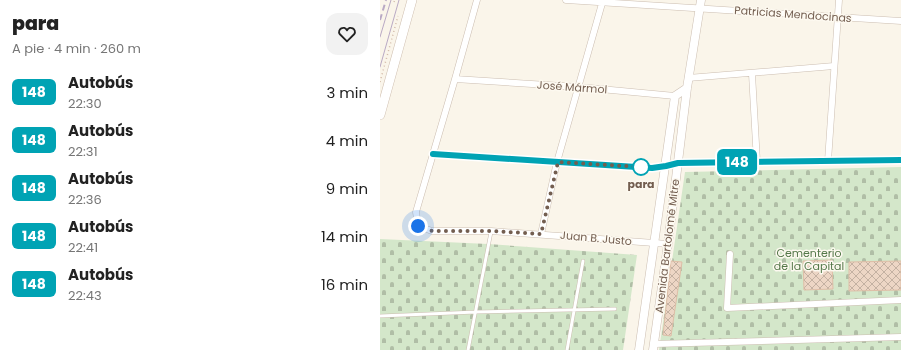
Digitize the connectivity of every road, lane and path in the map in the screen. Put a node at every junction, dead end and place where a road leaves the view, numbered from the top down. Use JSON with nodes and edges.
{"nodes":[{"id":1,"x":412,"y":0,"type":"edge"},
{"id":2,"x":477,"y":0,"type":"edge"},
{"id":3,"x":566,"y":0,"type":"edge"},
{"id":4,"x":839,"y":0,"type":"edge"},
{"id":5,"x":603,"y":1,"type":"edge"},
{"id":6,"x":700,"y":4,"type":"edge"},
{"id":7,"x":399,"y":15,"type":"dead end"},
{"id":8,"x":837,"y":17,"type":"junction"},
{"id":9,"x":901,"y":21,"type":"edge"},
{"id":10,"x":834,"y":66,"type":"junction"},
{"id":11,"x":752,"y":74,"type":"junction"},
{"id":12,"x":688,"y":78,"type":"junction"},
{"id":13,"x":455,"y":79,"type":"junction"},
{"id":14,"x":380,"y":82,"type":"edge"},
{"id":15,"x":579,"y":87,"type":"junction"},
{"id":16,"x":687,"y":88,"type":"junction"},
{"id":17,"x":675,"y":96,"type":"junction"},
{"id":18,"x":380,"y":115,"type":"edge"},
{"id":19,"x":433,"y":154,"type":"junction"},
{"id":20,"x":901,"y":160,"type":"edge"},
{"id":21,"x":828,"y":161,"type":"junction"},
{"id":22,"x":558,"y":162,"type":"junction"},
{"id":23,"x":757,"y":162,"type":"junction"},
{"id":24,"x":678,"y":163,"type":"junction"},
{"id":25,"x":666,"y":166,"type":"junction"},
{"id":26,"x":491,"y":231,"type":"junction"},
{"id":27,"x":541,"y":234,"type":"junction"},
{"id":28,"x":655,"y":243,"type":"junction"},
{"id":29,"x":668,"y":244,"type":"junction"},
{"id":30,"x":730,"y":254,"type":"dead end"},
{"id":31,"x":583,"y":261,"type":"dead end"},
{"id":32,"x":901,"y":300,"type":"edge"},
{"id":33,"x":615,"y":309,"type":"dead end"},
{"id":34,"x":574,"y":310,"type":"junction"},
{"id":35,"x":476,"y":312,"type":"junction"},
{"id":36,"x":380,"y":316,"type":"edge"},
{"id":37,"x":901,"y":337,"type":"edge"},
{"id":38,"x":653,"y":347,"type":"edge"},
{"id":39,"x":468,"y":350,"type":"edge"},
{"id":40,"x":567,"y":350,"type":"edge"},
{"id":41,"x":638,"y":350,"type":"edge"}],
"edges":[{"from":1,"to":18,"type":"main road"},
{"from":2,"to":13,"type":"street"},
{"from":3,"to":5,"type":"street","name":"Patricias Mendocinas"},
{"from":4,"to":8,"type":"street"},
{"from":5,"to":6,"type":"street","name":"Patricias Mendocinas"},
{"from":5,"to":15,"type":"street"},
{"from":6,"to":8,"type":"street","name":"Patricias Mendocinas"},
{"from":6,"to":12,"type":"street","name":"Avenida Bartolomé Mitre"},
{"from":7,"to":14,"type":"path"},
{"from":8,"to":9,"type":"street","name":"Patricias Mendocinas"},
{"from":8,"to":10,"type":"street"},
{"from":10,"to":11,"type":"street"},
{"from":10,"to":21,"type":"street"},
{"from":11,"to":12,"type":"street"},
{"from":11,"to":23,"type":"street"},
{"from":12,"to":16,"type":"street","name":"Avenida Bartolomé Mitre"},
{"from":13,"to":15,"type":"street","name":"José Mármol"},
{"from":13,"to":19,"type":"street"},
{"from":15,"to":17,"type":"street","name":"José Mármol"},
{"from":15,"to":22,"type":"street"},
{"from":16,"to":17,"type":"street"},
{"from":16,"to":24,"type":"street","name":"Avenida Bartolomé Mitre"},
{"from":17,"to":25,"type":"street","name":"Avenida Bartolomé Mitre"},
{"from":19,"to":22,"type":"street"},
{"from":19,"to":26,"type":"street","name":"Juan B. Justo"},
{"from":20,"to":21,"type":"street"},
{"from":21,"to":23,"type":"street"},
{"from":22,"to":25,"type":"street"},
{"from":22,"to":27,"type":"street"},
{"from":23,"to":24,"type":"street"},
{"from":24,"to":25,"type":"street"},
{"from":24,"to":29,"type":"street","name":"Avenida Bartolomé Mitre"},
{"from":25,"to":28,"type":"street","name":"Avenida Bartolomé Mitre"},
{"from":26,"to":27,"type":"street","name":"Juan B. Justo"},
{"from":26,"to":35,"type":"lane"},
{"from":27,"to":28,"type":"street","name":"Juan B. Justo"},
{"from":28,"to":29,"type":"street","name":"Juan B. Justo"},
{"from":28,"to":41,"type":"street","name":"Avenida Bartolomé Mitre"},
{"from":29,"to":38,"type":"street","name":"Avenida Bartolomé Mitre"},
{"from":30,"to":32,"type":"street"},
{"from":31,"to":34,"type":"lane"},
{"from":33,"to":34,"type":"lane"},
{"from":34,"to":35,"type":"lane"},
{"from":34,"to":40,"type":"lane"},
{"from":35,"to":36,"type":"lane"},
{"from":35,"to":39,"type":"lane"},
{"from":37,"to":38,"type":"street"}]}
